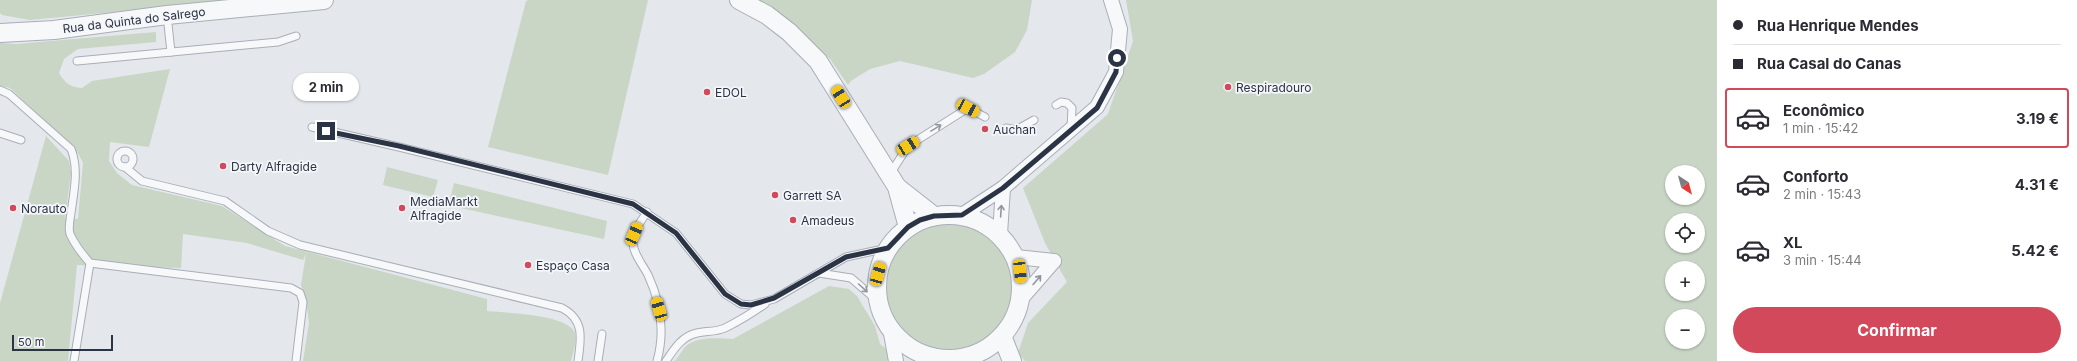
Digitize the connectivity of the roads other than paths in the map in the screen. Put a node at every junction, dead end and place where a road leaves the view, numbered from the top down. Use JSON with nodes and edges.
{"nodes":[{"id":1,"x":324,"y":0,"type":"edge"},
{"id":2,"x":739,"y":0,"type":"edge"},
{"id":3,"x":1110,"y":0,"type":"edge"},
{"id":4,"x":167,"y":15,"type":"junction"},
{"id":5,"x":5,"y":29,"type":"edge"},
{"id":6,"x":296,"y":36,"type":"dead end"},
{"id":7,"x":171,"y":52,"type":"junction"},
{"id":8,"x":76,"y":61,"type":"dead end"},
{"id":9,"x":0,"y":90,"type":"edge"},
{"id":10,"x":1056,"y":105,"type":"dead end"},
{"id":11,"x":985,"y":117,"type":"dead end"},
{"id":12,"x":1034,"y":120,"type":"dead end"},
{"id":13,"x":312,"y":128,"type":"dead end"},
{"id":14,"x":1006,"y":128,"type":"dead end"},
{"id":15,"x":1071,"y":130,"type":"junction"},
{"id":16,"x":0,"y":133,"type":"edge"},
{"id":17,"x":21,"y":140,"type":"dead end"},
{"id":18,"x":125,"y":167,"type":"dead end"},
{"id":19,"x":894,"y":181,"type":"junction"},
{"id":20,"x":1003,"y":188,"type":"junction"},
{"id":21,"x":647,"y":212,"type":"junction"},
{"id":22,"x":962,"y":215,"type":"junction"},
{"id":23,"x":934,"y":216,"type":"junction"},
{"id":24,"x":908,"y":227,"type":"junction"},
{"id":25,"x":1000,"y":234,"type":"junction"},
{"id":26,"x":888,"y":248,"type":"junction"},
{"id":27,"x":1016,"y":257,"type":"junction"},
{"id":28,"x":90,"y":262,"type":"junction"},
{"id":29,"x":819,"y":273,"type":"junction"},
{"id":30,"x":1021,"y":299,"type":"junction"},
{"id":31,"x":770,"y":300,"type":"junction"},
{"id":32,"x":879,"y":302,"type":"junction"},
{"id":33,"x":890,"y":328,"type":"junction"},
{"id":34,"x":602,"y":334,"type":"dead end"},
{"id":35,"x":1002,"y":336,"type":"junction"},
{"id":36,"x":967,"y":359,"type":"edge"},
{"id":37,"x":74,"y":361,"type":"edge"},
{"id":38,"x":296,"y":361,"type":"edge"},
{"id":39,"x":578,"y":361,"type":"edge"},
{"id":40,"x":598,"y":361,"type":"edge"},
{"id":41,"x":656,"y":361,"type":"edge"},
{"id":42,"x":666,"y":361,"type":"edge"},
{"id":43,"x":896,"y":361,"type":"edge"},
{"id":44,"x":1012,"y":361,"type":"edge"}],
"edges":[{"from":1,"to":4,"type":"street","name":"Rua da Quinta do Salrego"},
{"from":2,"to":19,"type":"street"},
{"from":3,"to":15,"type":"street"},
{"from":4,"to":5,"type":"street","name":"Rua da Quinta do Salrego"},
{"from":4,"to":7,"type":"lane"},
{"from":6,"to":7,"type":"lane"},
{"from":7,"to":8,"type":"lane"},
{"from":9,"to":28,"type":"lane"},
{"from":10,"to":15,"type":"lane"},
{"from":19,"to":11,"type":"lane","one_way":true},
{"from":12,"to":14,"type":"lane"},
{"from":13,"to":21,"type":"lane"},
{"from":15,"to":20,"type":"street"},
{"from":16,"to":17,"type":"lane"},
{"from":18,"to":39,"type":"lane"},
{"from":19,"to":23,"type":"street"},
{"from":19,"to":24,"type":"street"},
{"from":20,"to":22,"type":"street"},
{"from":25,"to":20,"type":"street","one_way":true},
{"from":21,"to":31,"type":"lane"},
{"from":21,"to":41,"type":"lane"},
{"from":22,"to":23,"type":"street"},
{"from":22,"to":25,"type":"street"},
{"from":23,"to":24,"type":"street"},
{"from":24,"to":26,"type":"street"},
{"from":25,"to":27,"type":"street"},
{"from":26,"to":29,"type":"lane"},
{"from":26,"to":32,"type":"street"},
{"from":27,"to":30,"type":"street"},
{"from":30,"to":27,"type":"street","one_way":true},
{"from":28,"to":37,"type":"lane"},
{"from":28,"to":38,"type":"lane"},
{"from":29,"to":31,"type":"lane"},
{"from":29,"to":32,"type":"lane","one_way":true},
{"from":30,"to":35,"type":"street"},
{"from":31,"to":42,"type":"lane"},
{"from":32,"to":33,"type":"street"},
{"from":33,"to":36,"type":"street"},
{"from":33,"to":43,"type":"street"},
{"from":34,"to":40,"type":"lane"},
{"from":35,"to":36,"type":"street"},
{"from":35,"to":44,"type":"street"}]}
